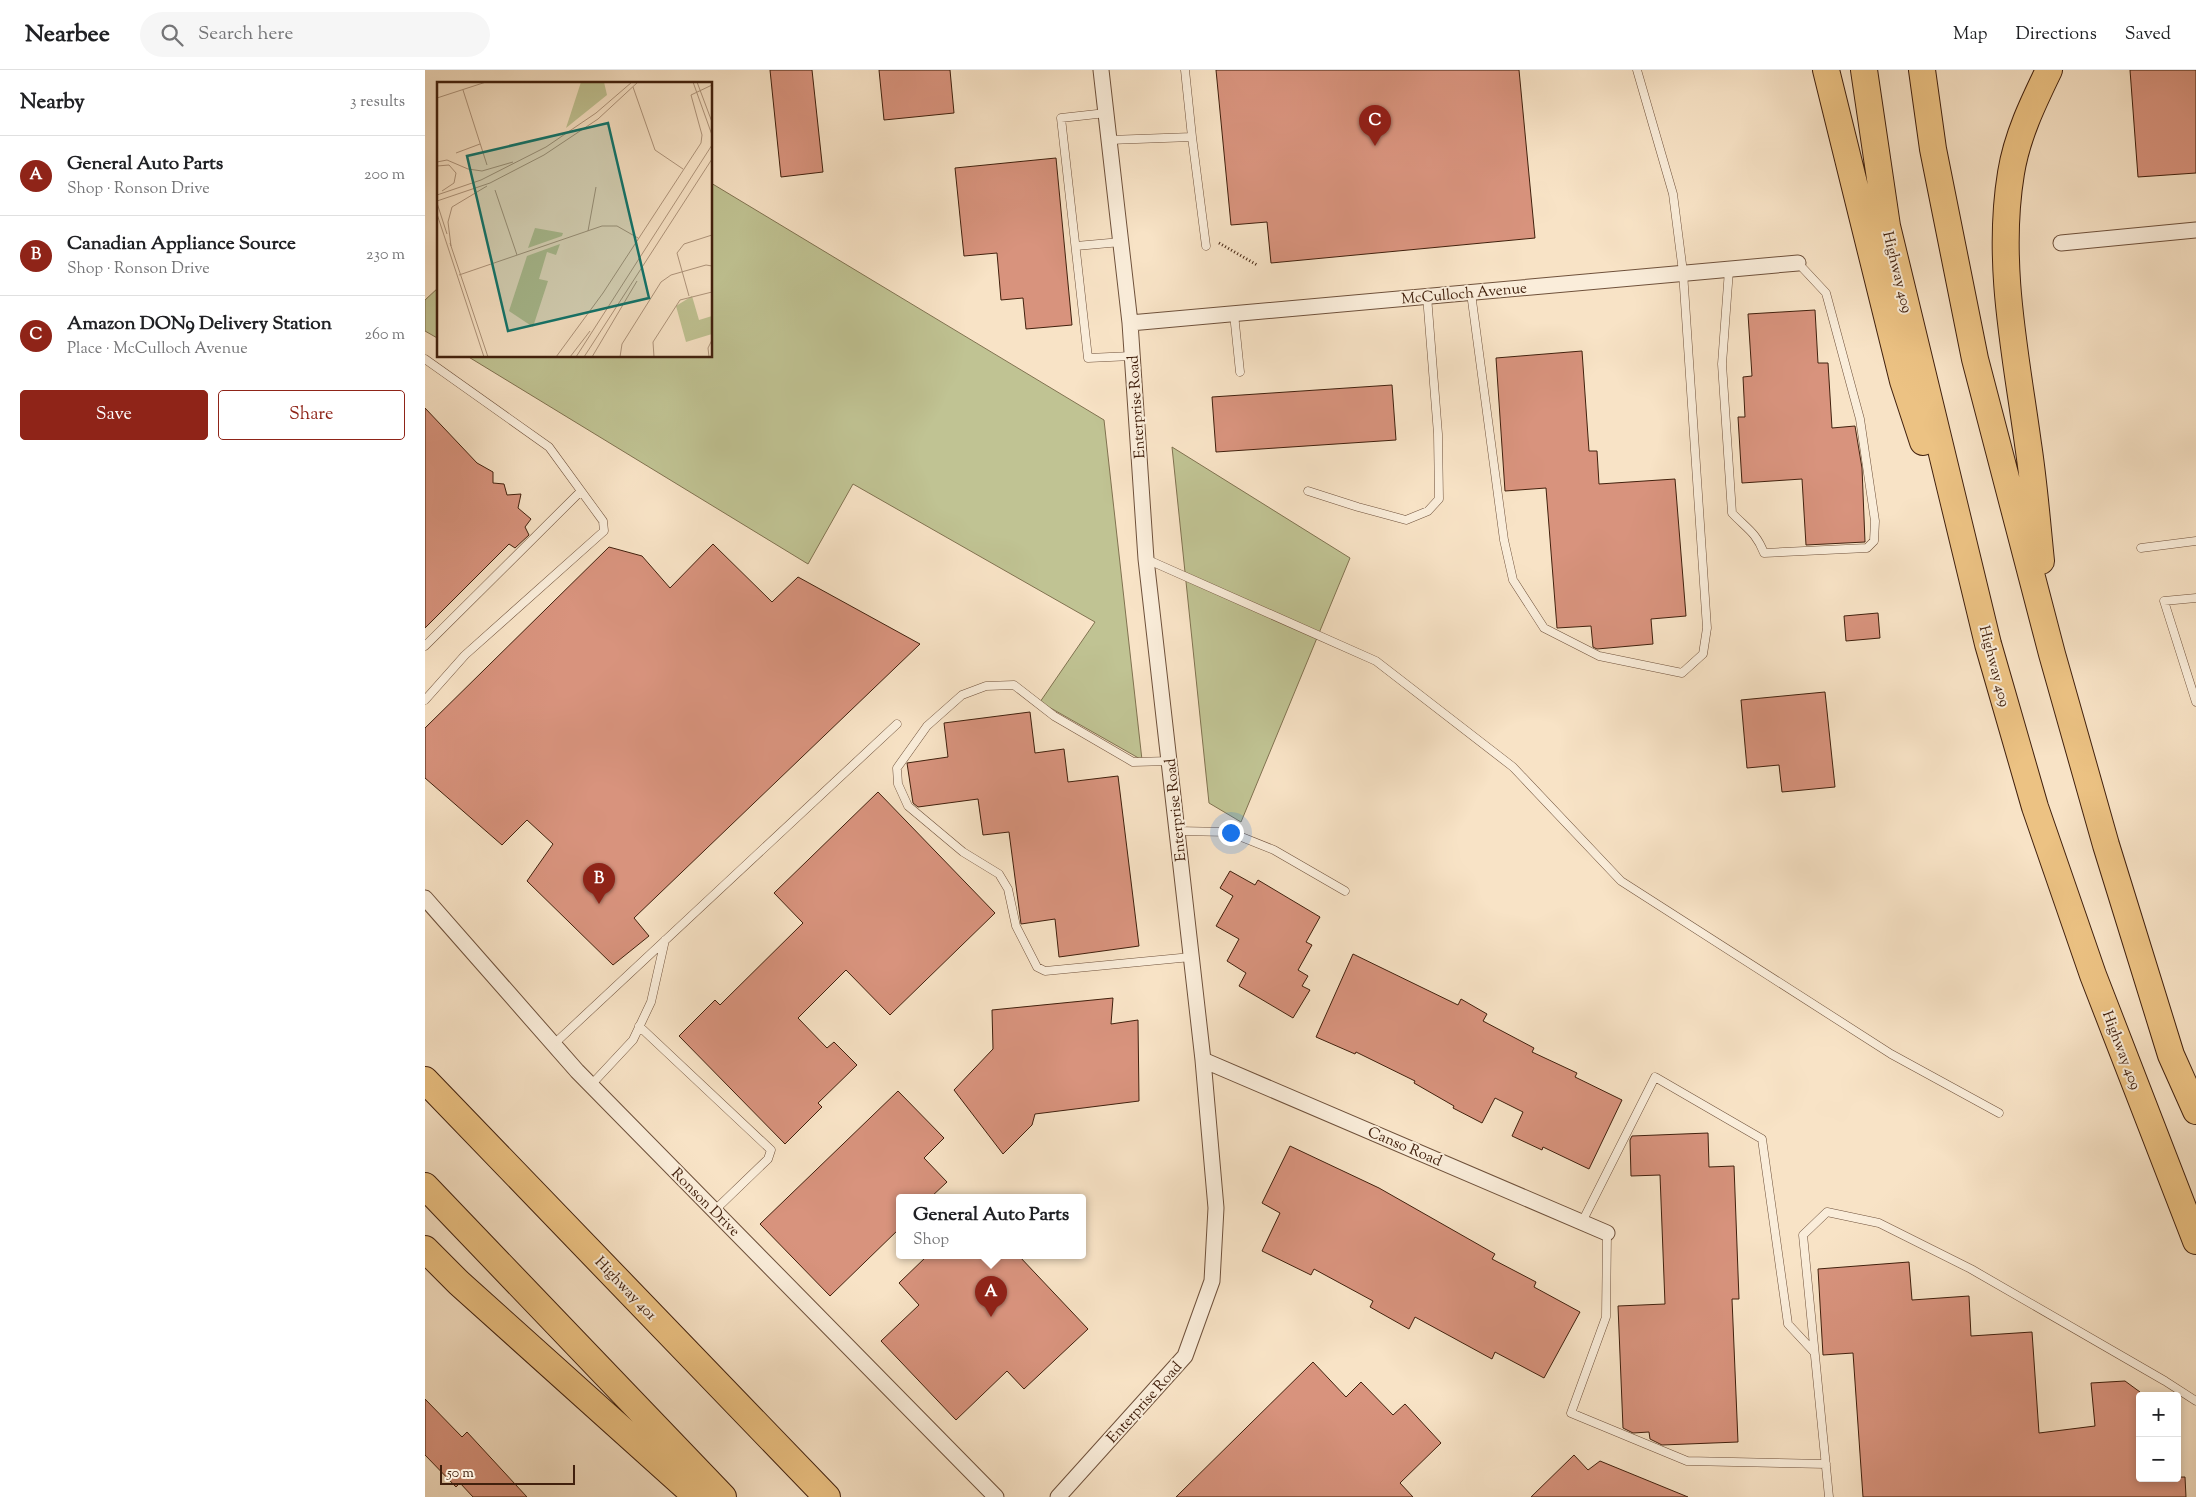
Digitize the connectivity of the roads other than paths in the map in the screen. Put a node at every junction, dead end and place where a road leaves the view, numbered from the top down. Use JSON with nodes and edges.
{"nodes":[{"id":1,"x":1101,"y":70,"type":"edge"},
{"id":2,"x":1185,"y":70,"type":"edge"},
{"id":3,"x":1637,"y":70,"type":"edge"},
{"id":4,"x":1826,"y":70,"type":"edge"},
{"id":5,"x":1864,"y":70,"type":"edge"},
{"id":6,"x":1923,"y":70,"type":"edge"},
{"id":7,"x":2049,"y":70,"type":"edge"},
{"id":8,"x":1106,"y":113,"type":"junction"},
{"id":9,"x":1193,"y":137,"type":"junction"},
{"id":10,"x":1109,"y":140,"type":"junction"},
{"id":11,"x":2196,"y":230,"type":"edge"},
{"id":12,"x":1121,"y":242,"type":"junction"},
{"id":13,"x":2061,"y":243,"type":"dead end"},
{"id":14,"x":1076,"y":246,"type":"junction"},
{"id":15,"x":1206,"y":246,"type":"dead end"},
{"id":16,"x":1799,"y":263,"type":"joint"},
{"id":17,"x":1729,"y":270,"type":"junction"},
{"id":18,"x":1683,"y":272,"type":"junction"},
{"id":19,"x":1471,"y":293,"type":"junction"},
{"id":20,"x":1427,"y":296,"type":"junction"},
{"id":21,"x":1234,"y":314,"type":"junction"},
{"id":22,"x":1130,"y":323,"type":"junction"},
{"id":23,"x":1132,"y":356,"type":"junction"},
{"id":24,"x":425,"y":359,"type":"edge"},
{"id":25,"x":1240,"y":372,"type":"dead end"},
{"id":26,"x":581,"y":491,"type":"junction"},
{"id":27,"x":1308,"y":491,"type":"dead end"},
{"id":28,"x":2196,"y":541,"type":"edge"},
{"id":29,"x":2141,"y":548,"type":"dead end"},
{"id":30,"x":1146,"y":559,"type":"junction"},
{"id":31,"x":2196,"y":598,"type":"edge"},
{"id":32,"x":1988,"y":644,"type":"junction"},
{"id":33,"x":425,"y":646,"type":"edge"},
{"id":34,"x":2052,"y":654,"type":"junction"},
{"id":35,"x":425,"y":700,"type":"edge"},
{"id":36,"x":2196,"y":702,"type":"edge"},
{"id":37,"x":897,"y":724,"type":"dead end"},
{"id":38,"x":1170,"y":761,"type":"junction"},
{"id":39,"x":1177,"y":831,"type":"junction"},
{"id":40,"x":1345,"y":891,"type":"dead end"},
{"id":41,"x":425,"y":898,"type":"edge"},
{"id":42,"x":665,"y":940,"type":"junction"},
{"id":43,"x":1191,"y":957,"type":"junction"},
{"id":44,"x":639,"y":1026,"type":"junction"},
{"id":45,"x":554,"y":1044,"type":"junction"},
{"id":46,"x":1203,"y":1060,"type":"junction"},
{"id":47,"x":425,"y":1080,"type":"edge"},
{"id":48,"x":591,"y":1085,"type":"junction"},
{"id":49,"x":2196,"y":1111,"type":"edge"},
{"id":50,"x":1999,"y":1114,"type":"dead end"},
{"id":51,"x":425,"y":1186,"type":"edge"},
{"id":52,"x":715,"y":1210,"type":"junction"},
{"id":53,"x":1582,"y":1222,"type":"junction"},
{"id":54,"x":1607,"y":1233,"type":"joint"},
{"id":55,"x":2196,"y":1241,"type":"edge"},
{"id":56,"x":425,"y":1249,"type":"edge"},
{"id":57,"x":1814,"y":1352,"type":"junction"},
{"id":58,"x":2196,"y":1401,"type":"edge"},
{"id":59,"x":1826,"y":1464,"type":"junction"},
{"id":60,"x":697,"y":1497,"type":"edge"},
{"id":61,"x":723,"y":1497,"type":"edge"},
{"id":62,"x":827,"y":1497,"type":"edge"},
{"id":63,"x":997,"y":1497,"type":"edge"},
{"id":64,"x":1057,"y":1497,"type":"edge"},
{"id":65,"x":1829,"y":1497,"type":"edge"}],
"edges":[{"from":1,"to":8,"type":"street","name":"Enterprise Road"},
{"from":2,"to":9,"type":"lane"},
{"from":3,"to":18,"type":"lane"},
{"from":4,"to":32,"type":"highway"},
{"from":5,"to":32,"type":"highway","name":"Highway 409"},
{"from":6,"to":34,"type":"highway"},
{"from":7,"to":34,"type":"highway"},
{"from":8,"to":10,"type":"street","name":"Enterprise Road"},
{"from":8,"to":14,"type":"lane"},
{"from":9,"to":10,"type":"lane"},
{"from":9,"to":15,"type":"lane"},
{"from":10,"to":12,"type":"street","name":"Enterprise Road"},
{"from":11,"to":13,"type":"street"},
{"from":12,"to":14,"type":"lane"},
{"from":12,"to":22,"type":"street","name":"Enterprise Road"},
{"from":14,"to":23,"type":"lane"},
{"from":16,"to":17,"type":"street","name":"McCulloch Avenue"},
{"from":16,"to":17,"type":"lane"},
{"from":17,"to":18,"type":"street","name":"McCulloch Avenue"},
{"from":18,"to":19,"type":"street","name":"McCulloch Avenue"},
{"from":18,"to":19,"type":"lane"},
{"from":19,"to":20,"type":"street","name":"McCulloch Avenue"},
{"from":20,"to":21,"type":"street","name":"McCulloch Avenue"},
{"from":20,"to":27,"type":"lane"},
{"from":21,"to":22,"type":"street","name":"McCulloch Avenue"},
{"from":21,"to":25,"type":"lane"},
{"from":22,"to":23,"type":"street","name":"Enterprise Road"},
{"from":23,"to":30,"type":"street","name":"Enterprise Road"},
{"from":24,"to":26,"type":"lane"},
{"from":26,"to":33,"type":"lane"},
{"from":26,"to":35,"type":"lane"},
{"from":28,"to":29,"type":"lane"},
{"from":30,"to":38,"type":"street","name":"Enterprise Road"},
{"from":30,"to":50,"type":"lane"},
{"from":31,"to":36,"type":"lane"},
{"from":32,"to":55,"type":"highway","name":"Highway 409"},
{"from":34,"to":49,"type":"highway"},
{"from":37,"to":42,"type":"lane"},
{"from":38,"to":39,"type":"street","name":"Enterprise Road"},
{"from":38,"to":43,"type":"lane"},
{"from":39,"to":40,"type":"lane"},
{"from":39,"to":43,"type":"street","name":"Enterprise Road"},
{"from":41,"to":45,"type":"street","name":"Ronson Drive"},
{"from":42,"to":44,"type":"lane"},
{"from":42,"to":45,"type":"lane"},
{"from":43,"to":46,"type":"street","name":"Enterprise Road"},
{"from":44,"to":48,"type":"lane"},
{"from":44,"to":52,"type":"lane"},
{"from":45,"to":48,"type":"street","name":"Ronson Drive"},
{"from":46,"to":53,"type":"street","name":"Canso Road"},
{"from":46,"to":64,"type":"street","name":"Enterprise Road"},
{"from":47,"to":62,"type":"highway","name":"Highway 401"},
{"from":48,"to":52,"type":"street","name":"Ronson Drive"},
{"from":51,"to":61,"type":"highway"},
{"from":52,"to":63,"type":"street","name":"Ronson Drive"},
{"from":53,"to":54,"type":"street","name":"Canso Road"},
{"from":53,"to":57,"type":"lane"},
{"from":54,"to":59,"type":"lane"},
{"from":56,"to":60,"type":"highway"},
{"from":57,"to":58,"type":"lane"},
{"from":57,"to":59,"type":"lane"},
{"from":59,"to":65,"type":"lane"}]}
